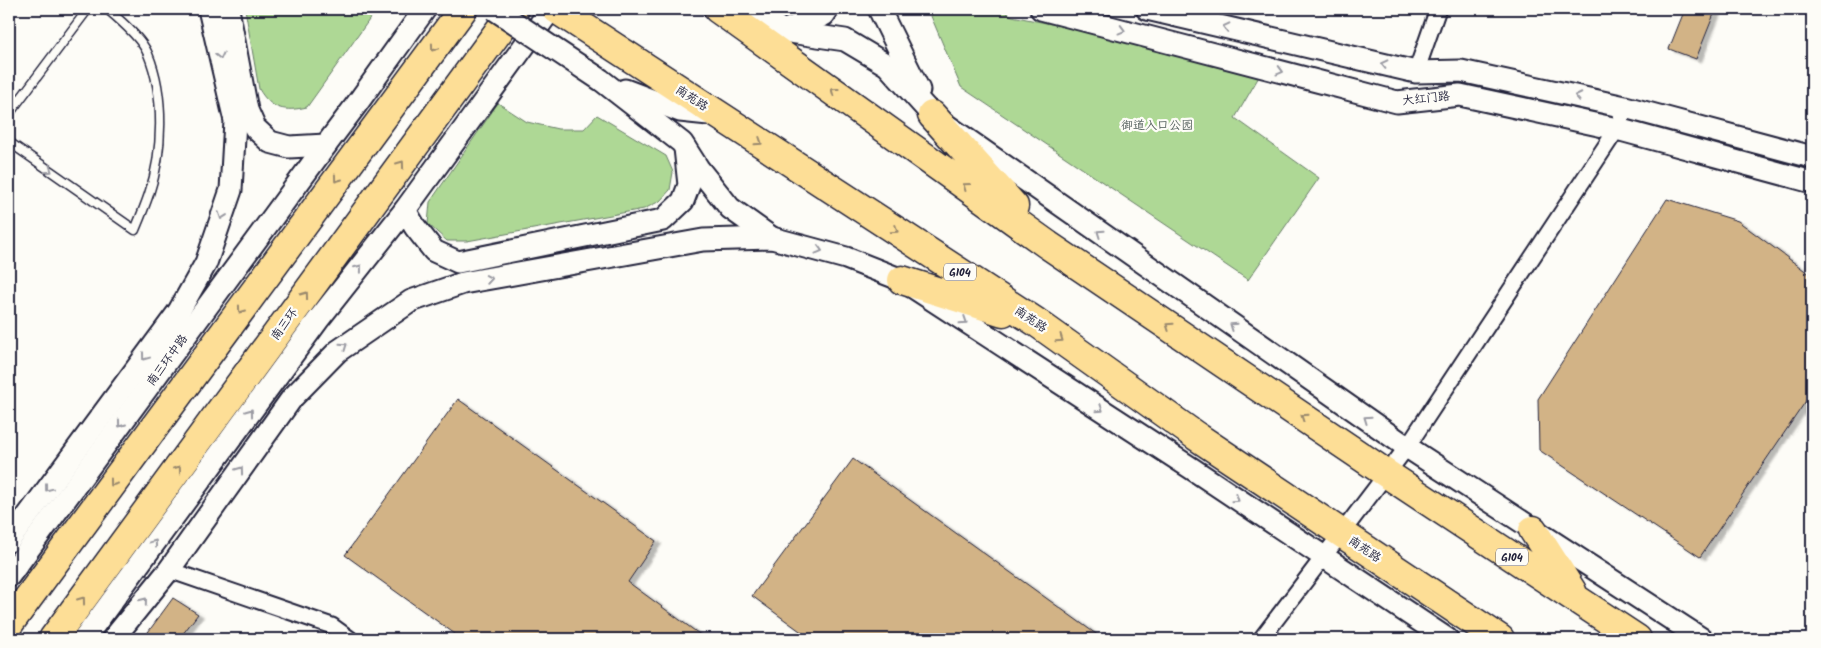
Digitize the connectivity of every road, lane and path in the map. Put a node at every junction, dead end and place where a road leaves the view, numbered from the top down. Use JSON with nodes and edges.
{"nodes":[{"id":1,"x":88,"y":9,"type":"edge"},
{"id":2,"x":107,"y":9,"type":"edge"},
{"id":3,"x":209,"y":9,"type":"edge"},
{"id":4,"x":228,"y":9,"type":"edge"},
{"id":5,"x":425,"y":9,"type":"edge"},
{"id":6,"x":462,"y":9,"type":"edge"},
{"id":7,"x":494,"y":9,"type":"edge"},
{"id":8,"x":515,"y":9,"type":"edge"},
{"id":9,"x":551,"y":9,"type":"edge"},
{"id":10,"x":556,"y":9,"type":"edge"},
{"id":11,"x":718,"y":9,"type":"edge"},
{"id":12,"x":752,"y":9,"type":"edge"},
{"id":13,"x":828,"y":9,"type":"edge"},
{"id":14,"x":879,"y":9,"type":"edge"},
{"id":15,"x":1041,"y":9,"type":"edge"},
{"id":16,"x":1147,"y":9,"type":"edge"},
{"id":17,"x":1438,"y":9,"type":"edge"},
{"id":18,"x":783,"y":30,"type":"junction"},
{"id":19,"x":1416,"y":72,"type":"junction"},
{"id":20,"x":602,"y":80,"type":"junction"},
{"id":21,"x":1625,"y":107,"type":"junction"},
{"id":22,"x":9,"y":114,"type":"edge"},
{"id":23,"x":718,"y":115,"type":"junction"},
{"id":24,"x":932,"y":115,"type":"junction"},
{"id":25,"x":1617,"y":130,"type":"junction"},
{"id":26,"x":9,"y":142,"type":"edge"},
{"id":27,"x":326,"y":144,"type":"junction"},
{"id":28,"x":685,"y":148,"type":"junction"},
{"id":29,"x":1812,"y":157,"type":"edge"},
{"id":30,"x":1812,"y":182,"type":"edge"},
{"id":31,"x":405,"y":210,"type":"junction"},
{"id":32,"x":772,"y":238,"type":"junction"},
{"id":33,"x":1048,"y":245,"type":"junction"},
{"id":34,"x":902,"y":280,"type":"junction"},
{"id":35,"x":1036,"y":322,"type":"junction"},
{"id":36,"x":1407,"y":447,"type":"junction"},
{"id":37,"x":1388,"y":474,"type":"junction"},
{"id":38,"x":1533,"y":530,"type":"junction"},
{"id":39,"x":1341,"y":533,"type":"junction"},
{"id":40,"x":9,"y":541,"type":"edge"},
{"id":41,"x":1323,"y":556,"type":"junction"},
{"id":42,"x":169,"y":570,"type":"junction"},
{"id":43,"x":9,"y":576,"type":"edge"},
{"id":44,"x":1576,"y":599,"type":"junction"},
{"id":45,"x":9,"y":624,"type":"edge"},
{"id":46,"x":53,"y":639,"type":"edge"},
{"id":47,"x":84,"y":639,"type":"edge"},
{"id":48,"x":113,"y":639,"type":"edge"},
{"id":49,"x":350,"y":639,"type":"edge"},
{"id":50,"x":1261,"y":639,"type":"edge"},
{"id":51,"x":1447,"y":639,"type":"edge"},
{"id":52,"x":1500,"y":639,"type":"edge"},
{"id":53,"x":1637,"y":639,"type":"edge"},
{"id":54,"x":1702,"y":639,"type":"edge"}],
"edges":[{"from":1,"to":22,"type":"lane"},
{"from":26,"to":2,"type":"lane","one_way":true},
{"from":3,"to":40,"type":"street","one_way":true},
{"from":4,"to":27,"type":"street"},
{"from":5,"to":27,"type":"street","name":"南三环中路"},
{"from":6,"to":45,"type":"highway","one_way":true},
{"from":7,"to":20,"type":"street","bridge":true},
{"from":46,"to":8,"type":"highway","name":"南三环","one_way":true},
{"from":9,"to":31,"type":"street"},
{"from":10,"to":23,"type":"highway","name":"南苑路","number":"G104"},
{"from":33,"to":11,"type":"highway","number":"G104","one_way":true},
{"from":12,"to":18,"type":"street"},
{"from":13,"to":18,"type":"street"},
{"from":14,"to":24,"type":"street"},
{"from":15,"to":25,"type":"street","name":"大红门路","one_way":true},
{"from":19,"to":16,"type":"street","name":"大红门路","one_way":true},
{"from":17,"to":19,"type":"street"},
{"from":18,"to":24,"type":"street"},
{"from":21,"to":19,"type":"street","name":"大红门路","one_way":true},
{"from":20,"to":23,"type":"street"},
{"from":20,"to":28,"type":"street"},
{"from":21,"to":25,"type":"street"},
{"from":21,"to":29,"type":"street","name":"大红门路"},
{"from":23,"to":35,"type":"highway","name":"南苑路","number":"G104","one_way":true},
{"from":24,"to":33,"type":"highway"},
{"from":36,"to":24,"type":"street","one_way":true},
{"from":25,"to":30,"type":"street","name":"大红门路"},
{"from":25,"to":36,"type":"street"},
{"from":27,"to":43,"type":"street","name":"南三环中路","one_way":true},
{"from":28,"to":31,"type":"street"},
{"from":28,"to":32,"type":"street"},
{"from":47,"to":31,"type":"street","one_way":true},
{"from":32,"to":34,"type":"street","one_way":true},
{"from":42,"to":32,"type":"street","one_way":true},
{"from":37,"to":33,"type":"highway","number":"G104","one_way":true},
{"from":34,"to":35,"type":"highway"},
{"from":34,"to":41,"type":"street","one_way":true},
{"from":35,"to":39,"type":"highway","name":"南苑路","number":"G104","one_way":true},
{"from":36,"to":37,"type":"street"},
{"from":36,"to":38,"type":"street"},
{"from":37,"to":39,"type":"street"},
{"from":37,"to":44,"type":"highway","number":"G104"},
{"from":38,"to":44,"type":"highway"},
{"from":38,"to":54,"type":"street"},
{"from":39,"to":41,"type":"street"},
{"from":39,"to":52,"type":"highway","name":"南苑路","number":"G104"},
{"from":41,"to":50,"type":"street"},
{"from":41,"to":51,"type":"street"},
{"from":48,"to":42,"type":"street","one_way":true},
{"from":42,"to":49,"type":"street"},
{"from":44,"to":53,"type":"highway","number":"G104"}]}
